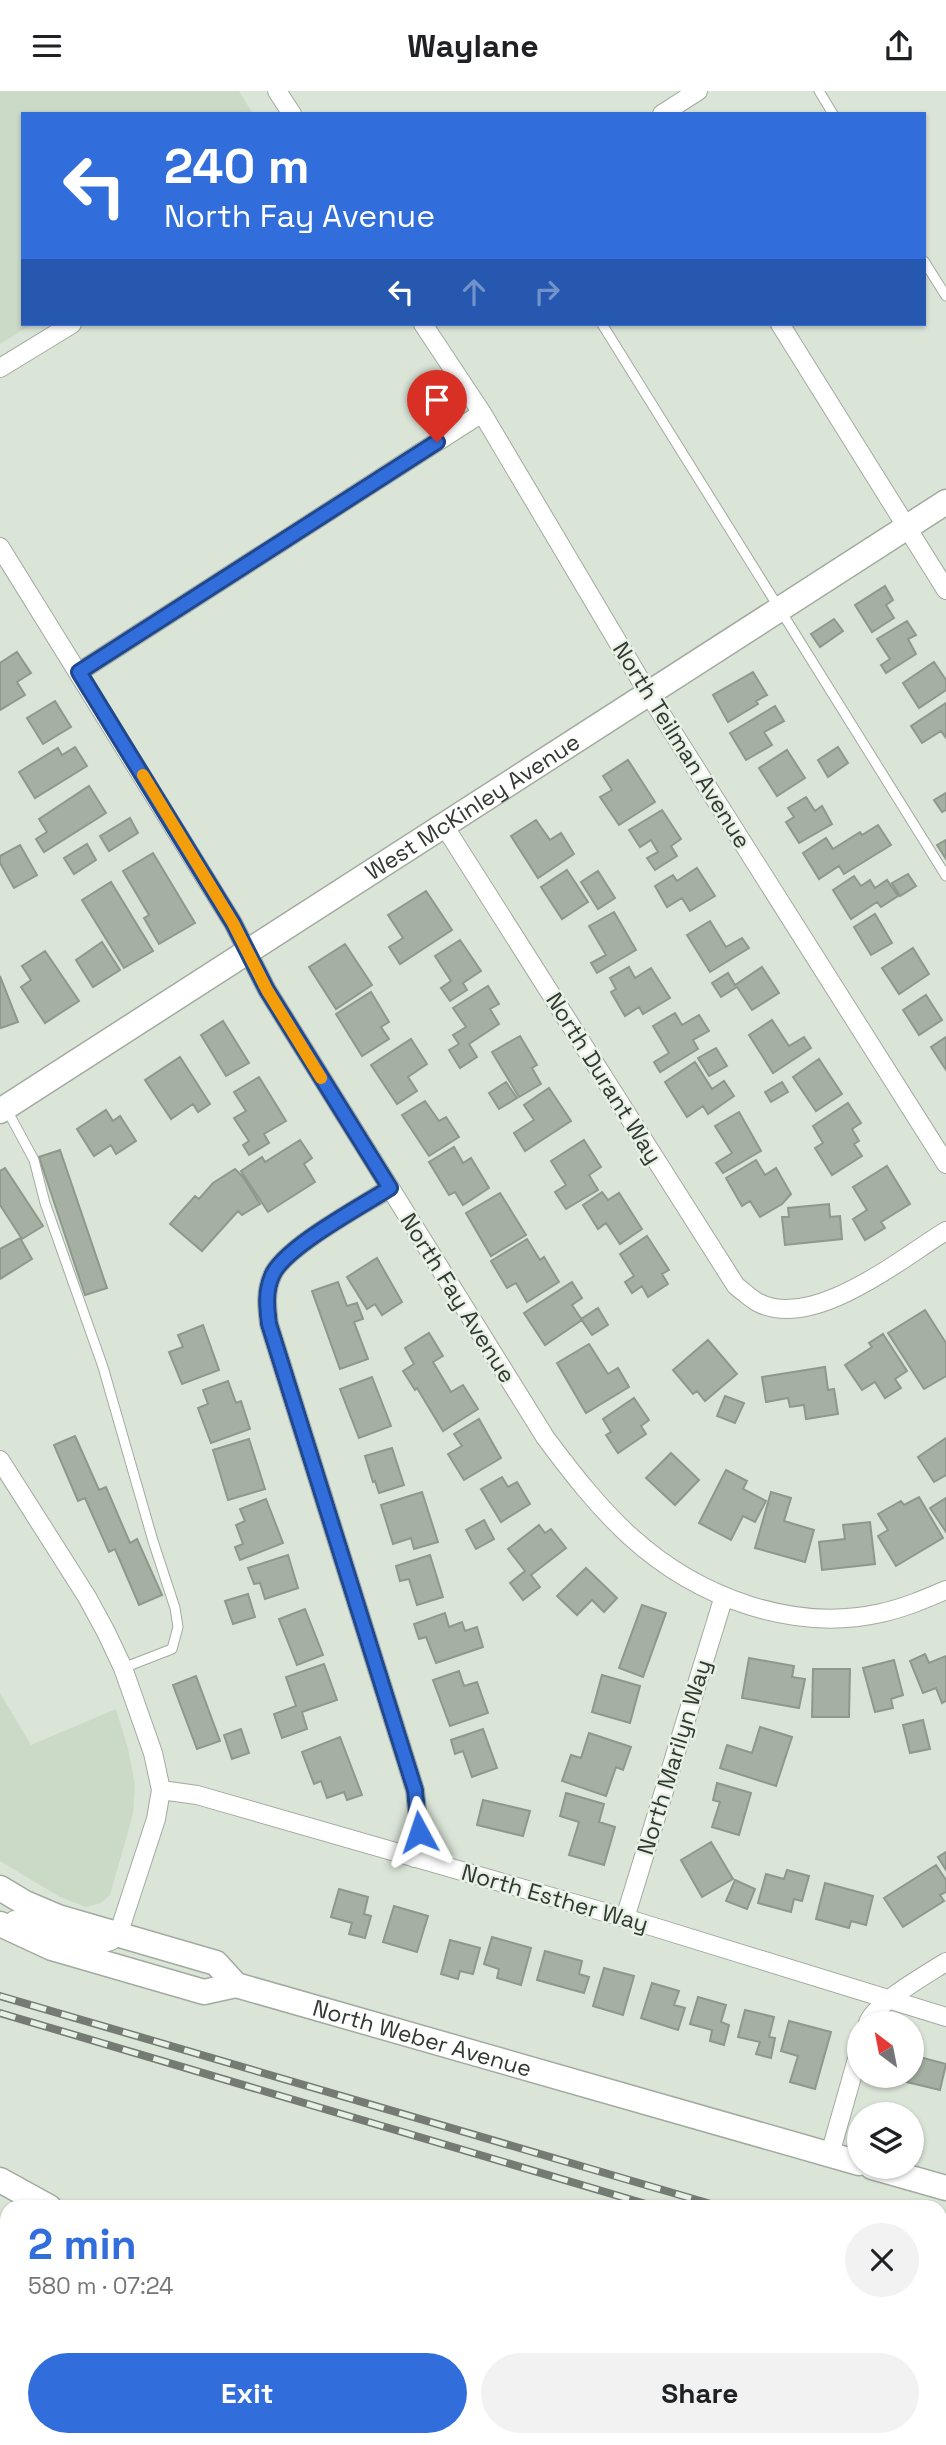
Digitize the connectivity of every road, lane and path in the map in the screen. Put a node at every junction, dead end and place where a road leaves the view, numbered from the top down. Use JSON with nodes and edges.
{"nodes":[{"id":1,"x":277,"y":91,"type":"edge"},
{"id":2,"x":698,"y":91,"type":"edge"},
{"id":3,"x":819,"y":91,"type":"edge"},
{"id":4,"x":291,"y":112,"type":"edge"},
{"id":5,"x":665,"y":112,"type":"edge"},
{"id":6,"x":832,"y":112,"type":"edge"},
{"id":7,"x":926,"y":264,"type":"edge"},
{"id":8,"x":946,"y":296,"type":"edge"},
{"id":9,"x":69,"y":326,"type":"edge"},
{"id":10,"x":424,"y":326,"type":"edge"},
{"id":11,"x":602,"y":326,"type":"edge"},
{"id":12,"x":781,"y":326,"type":"edge"},
{"id":13,"x":0,"y":369,"type":"edge"},
{"id":14,"x":482,"y":413,"type":"junction"},
{"id":15,"x":946,"y":502,"type":"edge"},
{"id":16,"x":906,"y":528,"type":"junction"},
{"id":17,"x":0,"y":547,"type":"edge"},
{"id":18,"x":946,"y":590,"type":"edge"},
{"id":19,"x":780,"y":608,"type":"junction"},
{"id":20,"x":79,"y":672,"type":"junction"},
{"id":21,"x":648,"y":693,"type":"junction"},
{"id":22,"x":443,"y":824,"type":"junction"},
{"id":23,"x":946,"y":876,"type":"edge"},
{"id":24,"x":247,"y":952,"type":"junction"},
{"id":25,"x":3,"y":1109,"type":"edge"},
{"id":26,"x":946,"y":1164,"type":"edge"},
{"id":27,"x":390,"y":1188,"type":"junction"},
{"id":28,"x":946,"y":1231,"type":"edge"},
{"id":29,"x":0,"y":1460,"type":"edge"},
{"id":30,"x":946,"y":1590,"type":"edge"},
{"id":31,"x":724,"y":1596,"type":"junction"},
{"id":32,"x":123,"y":1668,"type":"junction"},
{"id":33,"x":161,"y":1790,"type":"junction"},
{"id":34,"x":415,"y":1858,"type":"junction"},
{"id":35,"x":0,"y":1888,"type":"edge"},
{"id":36,"x":0,"y":1917,"type":"edge"},
{"id":37,"x":625,"y":1918,"type":"junction"},
{"id":38,"x":0,"y":1924,"type":"edge"},
{"id":39,"x":118,"y":1935,"type":"junction"},
{"id":40,"x":946,"y":1962,"type":"edge"},
{"id":41,"x":236,"y":1985,"type":"junction"},
{"id":42,"x":888,"y":2000,"type":"junction"},
{"id":43,"x":876,"y":2011,"type":"edge"},
{"id":44,"x":946,"y":2017,"type":"edge"},
{"id":45,"x":849,"y":2088,"type":"edge"},
{"id":46,"x":830,"y":2154,"type":"junction"},
{"id":47,"x":847,"y":2159,"type":"edge"},
{"id":48,"x":914,"y":2179,"type":"edge"},
{"id":49,"x":0,"y":2180,"type":"edge"},
{"id":50,"x":946,"y":2188,"type":"edge"},
{"id":51,"x":36,"y":2200,"type":"edge"}],
"edges":[{"from":1,"to":4,"type":"street"},
{"from":2,"to":5,"type":"street"},
{"from":3,"to":6,"type":"lane"},
{"from":7,"to":8,"type":"lane"},
{"from":9,"to":13,"type":"street"},
{"from":10,"to":14,"type":"street","name":"North Teilman Avenue"},
{"from":11,"to":19,"type":"lane"},
{"from":12,"to":16,"type":"street"},
{"from":14,"to":20,"type":"street"},
{"from":14,"to":21,"type":"street","name":"North Teilman Avenue"},
{"from":15,"to":16,"type":"street","name":"West McKinley Avenue"},
{"from":16,"to":18,"type":"street"},
{"from":16,"to":19,"type":"street","name":"West McKinley Avenue"},
{"from":17,"to":20,"type":"street","name":"North Fay Avenue"},
{"from":19,"to":21,"type":"street","name":"West McKinley Avenue"},
{"from":19,"to":23,"type":"lane"},
{"from":20,"to":24,"type":"street","name":"North Fay Avenue"},
{"from":21,"to":22,"type":"street","name":"West McKinley Avenue"},
{"from":21,"to":26,"type":"street","name":"North Teilman Avenue"},
{"from":22,"to":24,"type":"street","name":"West McKinley Avenue"},
{"from":22,"to":28,"type":"street","name":"North Durant Way"},
{"from":24,"to":25,"type":"street","name":"West McKinley Avenue"},
{"from":24,"to":27,"type":"street","name":"North Fay Avenue"},
{"from":25,"to":32,"type":"lane"},
{"from":27,"to":31,"type":"street","name":"North Fay Avenue"},
{"from":27,"to":34,"type":"street"},
{"from":29,"to":32,"type":"street"},
{"from":30,"to":31,"type":"street","name":"North Fay Avenue"},
{"from":31,"to":37,"type":"street","name":"North Marilyn Way"},
{"from":32,"to":33,"type":"street"},
{"from":33,"to":34,"type":"street","name":"North Esther Way"},
{"from":33,"to":39,"type":"street"},
{"from":34,"to":37,"type":"street","name":"North Esther Way"},
{"from":35,"to":39,"type":"street","name":"North Weber Avenue"},
{"from":36,"to":39,"type":"street"},
{"from":37,"to":42,"type":"street","name":"North Esther Way"},
{"from":38,"to":41,"type":"street"},
{"from":39,"to":41,"type":"street","name":"North Weber Avenue"},
{"from":40,"to":42,"type":"street"},
{"from":41,"to":46,"type":"street","name":"North Weber Avenue"},
{"from":42,"to":43,"type":"street"},
{"from":42,"to":44,"type":"street","name":"North Esther Way"},
{"from":45,"to":46,"type":"street"},
{"from":46,"to":47,"type":"street","name":"North Weber Avenue"},
{"from":48,"to":50,"type":"street"},
{"from":49,"to":51,"type":"street"}]}
